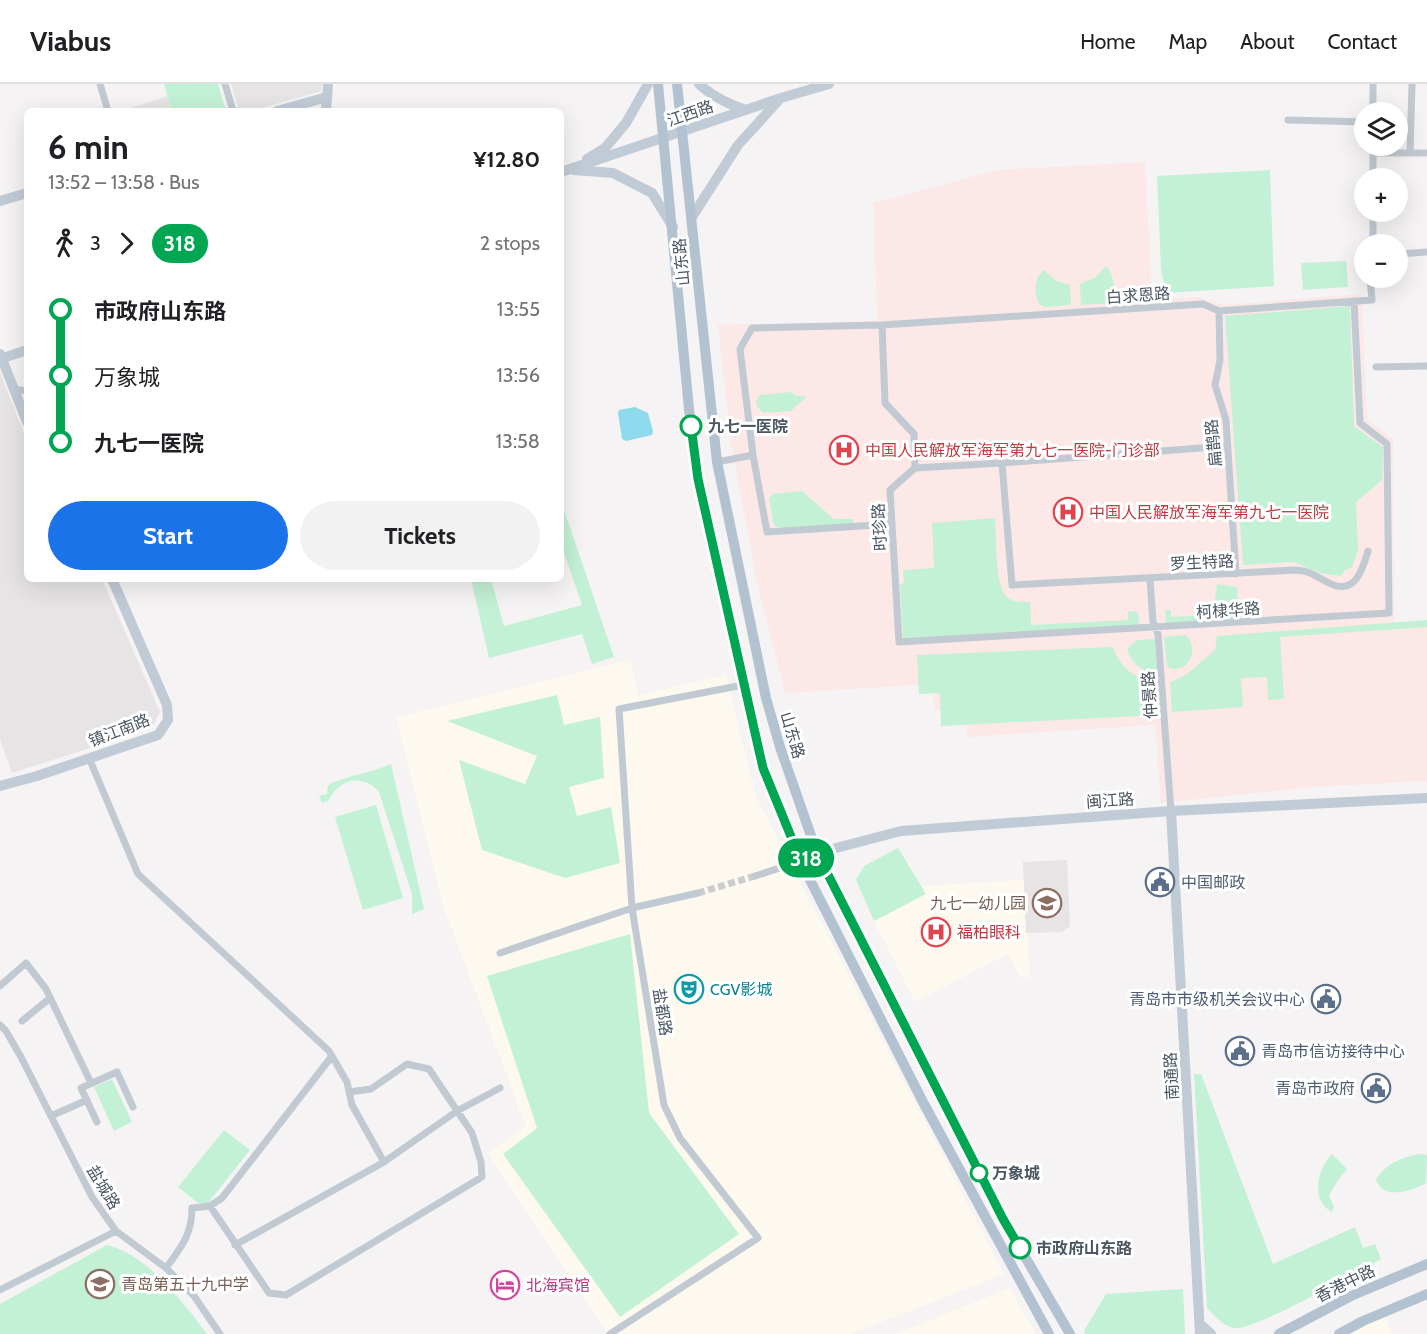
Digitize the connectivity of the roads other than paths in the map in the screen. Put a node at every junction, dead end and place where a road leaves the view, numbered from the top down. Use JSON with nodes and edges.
{"nodes":[{"id":1,"x":100,"y":84,"type":"edge"},
{"id":2,"x":225,"y":84,"type":"edge"},
{"id":3,"x":328,"y":84,"type":"edge"},
{"id":4,"x":648,"y":84,"type":"edge"},
{"id":5,"x":658,"y":84,"type":"edge"},
{"id":6,"x":677,"y":84,"type":"edge"},
{"id":7,"x":699,"y":84,"type":"edge"},
{"id":8,"x":829,"y":84,"type":"edge"},
{"id":9,"x":1373,"y":84,"type":"edge"},
{"id":10,"x":1412,"y":84,"type":"edge"},
{"id":11,"x":327,"y":97,"type":"junction"},
{"id":12,"x":781,"y":98,"type":"junction"},
{"id":13,"x":1373,"y":102,"type":"edge"},
{"id":14,"x":107,"y":108,"type":"edge"},
{"id":15,"x":232,"y":108,"type":"edge"},
{"id":16,"x":288,"y":108,"type":"edge"},
{"id":17,"x":326,"y":108,"type":"edge"},
{"id":18,"x":747,"y":110,"type":"junction"},
{"id":19,"x":1288,"y":120,"type":"dead end"},
{"id":20,"x":1354,"y":122,"type":"edge"},
{"id":21,"x":682,"y":132,"type":"junction"},
{"id":22,"x":664,"y":138,"type":"junction"},
{"id":23,"x":1410,"y":153,"type":"joint"},
{"id":24,"x":1427,"y":153,"type":"edge"},
{"id":25,"x":564,"y":171,"type":"edge"},
{"id":26,"x":24,"y":194,"type":"edge"},
{"id":27,"x":0,"y":201,"type":"edge"},
{"id":28,"x":692,"y":217,"type":"junction"},
{"id":29,"x":673,"y":227,"type":"junction"},
{"id":30,"x":1427,"y":252,"type":"edge"},
{"id":31,"x":1408,"y":253,"type":"edge"},
{"id":32,"x":1371,"y":288,"type":"edge"},
{"id":33,"x":1354,"y":301,"type":"junction"},
{"id":34,"x":1219,"y":311,"type":"junction"},
{"id":35,"x":882,"y":325,"type":"junction"},
{"id":36,"x":24,"y":351,"type":"edge"},
{"id":37,"x":1,"y":357,"type":"edge"},
{"id":38,"x":1427,"y":366,"type":"edge"},
{"id":39,"x":1376,"y":367,"type":"dead end"},
{"id":40,"x":14,"y":389,"type":"junction"},
{"id":41,"x":24,"y":391,"type":"edge"},
{"id":42,"x":24,"y":414,"type":"edge"},
{"id":43,"x":1227,"y":446,"type":"junction"},
{"id":44,"x":753,"y":455,"type":"junction"},
{"id":45,"x":717,"y":462,"type":"junction"},
{"id":46,"x":1002,"y":464,"type":"junction"},
{"id":47,"x":915,"y":468,"type":"junction"},
{"id":48,"x":892,"y":524,"type":"junction"},
{"id":49,"x":1368,"y":551,"type":"dead end"},
{"id":50,"x":1236,"y":574,"type":"junction"},
{"id":51,"x":1150,"y":579,"type":"junction"},
{"id":52,"x":113,"y":582,"type":"edge"},
{"id":53,"x":1156,"y":628,"type":"junction"},
{"id":54,"x":899,"y":642,"type":"joint"},
{"id":55,"x":743,"y":685,"type":"junction"},
{"id":56,"x":89,"y":758,"type":"junction"},
{"id":57,"x":0,"y":786,"type":"edge"},
{"id":58,"x":1426,"y":800,"type":"edge"},
{"id":59,"x":1171,"y":811,"type":"junction"},
{"id":60,"x":817,"y":853,"type":"junction"},
{"id":61,"x":801,"y":861,"type":"junction"},
{"id":62,"x":755,"y":876,"type":"tunnel mouth"},
{"id":63,"x":698,"y":893,"type":"tunnel mouth"},
{"id":64,"x":632,"y":908,"type":"junction"},
{"id":65,"x":500,"y":953,"type":"dead end"},
{"id":66,"x":0,"y":986,"type":"edge"},
{"id":67,"x":50,"y":998,"type":"junction"},
{"id":68,"x":22,"y":1021,"type":"dead end"},
{"id":69,"x":0,"y":1025,"type":"edge"},
{"id":70,"x":332,"y":1056,"type":"junction"},
{"id":71,"x":91,"y":1083,"type":"junction"},
{"id":72,"x":500,"y":1088,"type":"dead end"},
{"id":73,"x":349,"y":1092,"type":"junction"},
{"id":74,"x":87,"y":1100,"type":"junction"},
{"id":75,"x":133,"y":1107,"type":"dead end"},
{"id":76,"x":457,"y":1111,"type":"junction"},
{"id":77,"x":51,"y":1116,"type":"junction"},
{"id":78,"x":97,"y":1122,"type":"dead end"},
{"id":79,"x":384,"y":1162,"type":"junction"},
{"id":80,"x":210,"y":1206,"type":"junction"},
{"id":81,"x":116,"y":1231,"type":"junction"},
{"id":82,"x":235,"y":1245,"type":"junction"},
{"id":83,"x":1427,"y":1264,"type":"edge"},
{"id":84,"x":166,"y":1268,"type":"junction"},
{"id":85,"x":0,"y":1290,"type":"edge"},
{"id":86,"x":1427,"y":1294,"type":"edge"},
{"id":87,"x":1200,"y":1329,"type":"edge"},
{"id":88,"x":220,"y":1334,"type":"edge"},
{"id":89,"x":610,"y":1334,"type":"edge"},
{"id":90,"x":1048,"y":1334,"type":"edge"},
{"id":91,"x":1070,"y":1334,"type":"edge"},
{"id":92,"x":1211,"y":1334,"type":"edge"},
{"id":93,"x":1279,"y":1334,"type":"edge"},
{"id":94,"x":1339,"y":1334,"type":"edge"}],
"edges":[{"from":1,"to":14,"type":"street"},
{"from":2,"to":15,"type":"street"},
{"from":3,"to":11,"type":"street"},
{"from":4,"to":25,"type":"street"},
{"from":5,"to":22,"type":"main road","name":"山东路"},
{"from":6,"to":21,"type":"main road","name":"山东路"},
{"from":7,"to":18,"type":"street"},
{"from":8,"to":12,"type":"street","name":"江西路"},
{"from":9,"to":13,"type":"street"},
{"from":10,"to":23,"type":"street"},
{"from":11,"to":16,"type":"street"},
{"from":11,"to":17,"type":"street"},
{"from":12,"to":18,"type":"street","name":"江西路"},
{"from":12,"to":28,"type":"street"},
{"from":18,"to":21,"type":"street","name":"江西路"},
{"from":19,"to":20,"type":"street"},
{"from":21,"to":22,"type":"street","name":"江西路"},
{"from":21,"to":28,"type":"main road","name":"山东路"},
{"from":22,"to":25,"type":"street","name":"江西路"},
{"from":22,"to":29,"type":"main road","name":"山东路"},
{"from":23,"to":24,"type":"street"},
{"from":25,"to":29,"type":"street"},
{"from":26,"to":27,"type":"street"},
{"from":28,"to":45,"type":"main road","name":"山东路"},
{"from":29,"to":55,"type":"main road","name":"山东路"},
{"from":30,"to":31,"type":"street"},
{"from":32,"to":33,"type":"street"},
{"from":33,"to":34,"type":"street","name":"白求恩路"},
{"from":33,"to":53,"type":"street","name":"柯棣华路"},
{"from":34,"to":35,"type":"street","name":"白求恩路"},
{"from":34,"to":43,"type":"street","name":"扁鹊路"},
{"from":35,"to":44,"type":"street","name":"白求恩路"},
{"from":35,"to":47,"type":"street"},
{"from":36,"to":37,"type":"street"},
{"from":37,"to":40,"type":"street"},
{"from":38,"to":39,"type":"street"},
{"from":40,"to":41,"type":"street"},
{"from":40,"to":42,"type":"street"},
{"from":43,"to":46,"type":"street"},
{"from":43,"to":50,"type":"street","name":"扁鹊路"},
{"from":44,"to":45,"type":"street"},
{"from":44,"to":48,"type":"street"},
{"from":45,"to":60,"type":"main road","name":"山东路"},
{"from":46,"to":47,"type":"street"},
{"from":46,"to":51,"type":"street","name":"罗生特路"},
{"from":47,"to":48,"type":"street","name":"时珍路"},
{"from":48,"to":54,"type":"street","name":"时珍路"},
{"from":49,"to":50,"type":"street","name":"罗生特路"},
{"from":50,"to":51,"type":"street","name":"罗生特路"},
{"from":51,"to":53,"type":"street","name":"仲景路"},
{"from":52,"to":56,"type":"street","name":"镇江南路"},
{"from":53,"to":54,"type":"street","name":"柯棣华路"},
{"from":53,"to":59,"type":"street","name":"仲景路"},
{"from":55,"to":61,"type":"main road","name":"山东路"},
{"from":55,"to":64,"type":"street","name":"盐都路"},
{"from":56,"to":57,"type":"street","name":"镇江南路"},
{"from":56,"to":70,"type":"street"},
{"from":58,"to":59,"type":"street","name":"闽江路"},
{"from":59,"to":60,"type":"street","name":"闽江路"},
{"from":59,"to":87,"type":"street","name":"南通路"},
{"from":60,"to":61,"type":"street","name":"闽江路"},
{"from":60,"to":91,"type":"main road","name":"山东路"},
{"from":61,"to":62,"type":"street"},
{"from":61,"to":90,"type":"main road","name":"山东路"},
{"from":63,"to":64,"type":"street"},
{"from":64,"to":65,"type":"street"},
{"from":64,"to":89,"type":"street","name":"盐都路"},
{"from":66,"to":67,"type":"street"},
{"from":67,"to":68,"type":"street"},
{"from":67,"to":71,"type":"street"},
{"from":69,"to":77,"type":"street","name":"盐城路"},
{"from":70,"to":73,"type":"street"},
{"from":70,"to":80,"type":"street"},
{"from":71,"to":74,"type":"street"},
{"from":71,"to":75,"type":"street"},
{"from":72,"to":76,"type":"street"},
{"from":73,"to":76,"type":"street"},
{"from":73,"to":79,"type":"street"},
{"from":74,"to":77,"type":"street"},
{"from":74,"to":78,"type":"street"},
{"from":76,"to":79,"type":"street"},
{"from":76,"to":82,"type":"street"},
{"from":77,"to":81,"type":"street","name":"盐城路"},
{"from":79,"to":82,"type":"street"},
{"from":80,"to":82,"type":"street"},
{"from":80,"to":84,"type":"street"},
{"from":81,"to":84,"type":"street","name":"盐城路"},
{"from":81,"to":85,"type":"street"},
{"from":83,"to":93,"type":"main road","name":"香港中路"},
{"from":84,"to":88,"type":"street","name":"盐城路"},
{"from":86,"to":94,"type":"main road"},
{"from":87,"to":92,"type":"street","name":"南通路"}]}
